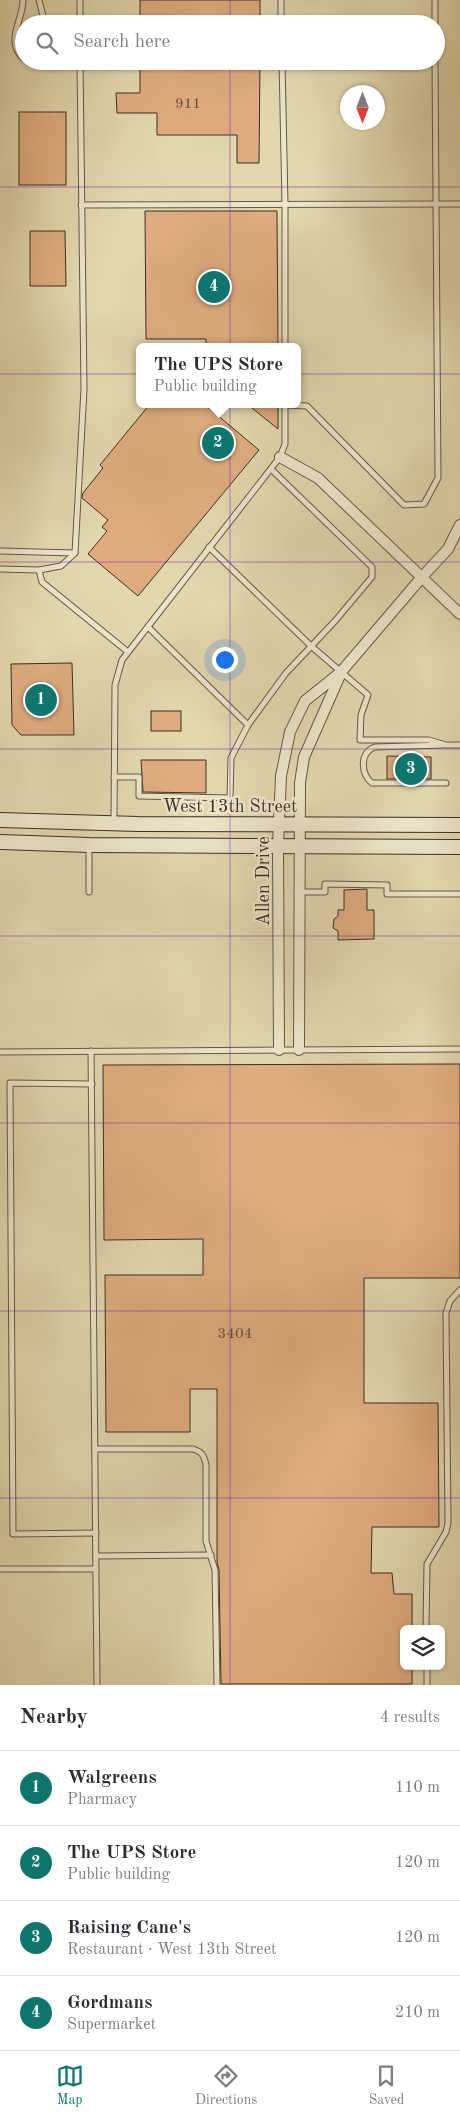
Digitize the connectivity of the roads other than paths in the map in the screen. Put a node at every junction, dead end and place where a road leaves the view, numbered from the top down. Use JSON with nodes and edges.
{"nodes":[{"id":1,"x":23,"y":0,"type":"edge"},
{"id":2,"x":39,"y":0,"type":"edge"},
{"id":3,"x":80,"y":0,"type":"edge"},
{"id":4,"x":281,"y":0,"type":"edge"},
{"id":5,"x":435,"y":0,"type":"edge"},
{"id":6,"x":21,"y":15,"type":"edge"},
{"id":7,"x":43,"y":15,"type":"edge"},
{"id":8,"x":80,"y":15,"type":"edge"},
{"id":9,"x":281,"y":15,"type":"edge"},
{"id":10,"x":435,"y":15,"type":"edge"},
{"id":11,"x":15,"y":29,"type":"edge"},
{"id":12,"x":15,"y":44,"type":"edge"},
{"id":13,"x":80,"y":70,"type":"edge"},
{"id":14,"x":282,"y":70,"type":"edge"},
{"id":15,"x":435,"y":70,"type":"edge"},
{"id":16,"x":285,"y":204,"type":"junction"},
{"id":17,"x":435,"y":204,"type":"junction"},
{"id":18,"x":460,"y":204,"type":"edge"},
{"id":19,"x":81,"y":205,"type":"junction"},
{"id":20,"x":285,"y":343,"type":"edge"},
{"id":21,"x":301,"y":406,"type":"edge"},
{"id":22,"x":285,"y":408,"type":"edge"},
{"id":23,"x":280,"y":457,"type":"junction"},
{"id":24,"x":271,"y":469,"type":"junction"},
{"id":25,"x":460,"y":525,"type":"edge"},
{"id":26,"x":209,"y":548,"type":"junction"},
{"id":27,"x":0,"y":551,"type":"edge"},
{"id":28,"x":75,"y":553,"type":"junction"},
{"id":29,"x":0,"y":569,"type":"edge"},
{"id":30,"x":40,"y":570,"type":"junction"},
{"id":31,"x":422,"y":577,"type":"junction"},
{"id":32,"x":460,"y":614,"type":"edge"},
{"id":33,"x":148,"y":627,"type":"junction"},
{"id":34,"x":312,"y":646,"type":"junction"},
{"id":35,"x":128,"y":652,"type":"junction"},
{"id":36,"x":341,"y":672,"type":"junction"},
{"id":37,"x":248,"y":725,"type":"junction"},
{"id":38,"x":446,"y":745,"type":"junction"},
{"id":39,"x":460,"y":745,"type":"edge"},
{"id":40,"x":114,"y":777,"type":"junction"},
{"id":41,"x":446,"y":783,"type":"dead end"},
{"id":42,"x":0,"y":820,"type":"edge"},
{"id":43,"x":114,"y":823,"type":"junction"},
{"id":44,"x":279,"y":824,"type":"junction"},
{"id":45,"x":300,"y":824,"type":"junction"},
{"id":46,"x":460,"y":825,"type":"edge"},
{"id":47,"x":0,"y":842,"type":"edge"},
{"id":48,"x":89,"y":845,"type":"junction"},
{"id":49,"x":278,"y":846,"type":"junction"},
{"id":50,"x":300,"y":846,"type":"junction"},
{"id":51,"x":460,"y":847,"type":"edge"},
{"id":52,"x":89,"y":892,"type":"dead end"},
{"id":53,"x":300,"y":892,"type":"junction"},
{"id":54,"x":460,"y":894,"type":"edge"},
{"id":55,"x":460,"y":1049,"type":"edge"},
{"id":56,"x":279,"y":1050,"type":"junction"},
{"id":57,"x":299,"y":1050,"type":"junction"},
{"id":58,"x":91,"y":1051,"type":"junction"},
{"id":59,"x":0,"y":1052,"type":"edge"},
{"id":60,"x":92,"y":1084,"type":"junction"},
{"id":61,"x":460,"y":1290,"type":"edge"},
{"id":62,"x":95,"y":1449,"type":"junction"},
{"id":63,"x":96,"y":1533,"type":"junction"},
{"id":64,"x":211,"y":1555,"type":"junction"},
{"id":65,"x":96,"y":1556,"type":"junction"},
{"id":66,"x":0,"y":1569,"type":"edge"},
{"id":67,"x":96,"y":1569,"type":"junction"},
{"id":68,"x":426,"y":1625,"type":"edge"},
{"id":69,"x":427,"y":1670,"type":"edge"},
{"id":70,"x":97,"y":1685,"type":"edge"},
{"id":71,"x":217,"y":1685,"type":"edge"},
{"id":72,"x":427,"y":1685,"type":"edge"}],
"edges":[{"from":1,"to":6,"type":"lane"},
{"from":2,"to":7,"type":"lane"},
{"from":3,"to":8,"type":"lane"},
{"from":4,"to":9,"type":"lane"},
{"from":5,"to":10,"type":"lane"},
{"from":11,"to":12,"type":"lane"},
{"from":13,"to":19,"type":"lane"},
{"from":14,"to":16,"type":"lane"},
{"from":15,"to":17,"type":"lane"},
{"from":16,"to":17,"type":"lane"},
{"from":16,"to":19,"type":"lane"},
{"from":16,"to":20,"type":"lane"},
{"from":17,"to":18,"type":"lane"},
{"from":17,"to":21,"type":"lane"},
{"from":19,"to":28,"type":"lane"},
{"from":22,"to":23,"type":"lane"},
{"from":23,"to":24,"type":"lane"},
{"from":23,"to":31,"type":"street"},
{"from":24,"to":26,"type":"lane"},
{"from":24,"to":34,"type":"lane"},
{"from":25,"to":31,"type":"street","name":"Allen Drive"},
{"from":26,"to":33,"type":"lane"},
{"from":26,"to":34,"type":"lane"},
{"from":27,"to":28,"type":"lane"},
{"from":28,"to":30,"type":"lane"},
{"from":29,"to":30,"type":"lane"},
{"from":30,"to":35,"type":"lane"},
{"from":31,"to":32,"type":"street"},
{"from":31,"to":36,"type":"street","name":"Allen Drive"},
{"from":33,"to":35,"type":"lane"},
{"from":33,"to":37,"type":"lane"},
{"from":34,"to":36,"type":"lane"},
{"from":34,"to":37,"type":"lane"},
{"from":35,"to":40,"type":"lane"},
{"from":36,"to":38,"type":"lane"},
{"from":36,"to":44,"type":"street","name":"Allen Drive"},
{"from":36,"to":45,"type":"street","name":"Allen Drive"},
{"from":37,"to":40,"type":"lane"},
{"from":38,"to":39,"type":"lane"},
{"from":38,"to":41,"type":"lane"},
{"from":40,"to":43,"type":"lane"},
{"from":42,"to":43,"type":"main road","name":"West 13th Street"},
{"from":43,"to":44,"type":"main road","name":"West 13th Street"},
{"from":44,"to":45,"type":"main road","name":"West 13th Street"},
{"from":44,"to":49,"type":"street","name":"Allen Drive"},
{"from":45,"to":46,"type":"main road","name":"West 13th Street"},
{"from":45,"to":50,"type":"street","name":"Allen Drive"},
{"from":47,"to":48,"type":"main road"},
{"from":48,"to":49,"type":"main road"},
{"from":48,"to":52,"type":"lane"},
{"from":49,"to":50,"type":"main road"},
{"from":49,"to":56,"type":"street","name":"Allen Drive"},
{"from":50,"to":51,"type":"main road"},
{"from":50,"to":53,"type":"street","name":"Allen Drive"},
{"from":53,"to":54,"type":"lane"},
{"from":53,"to":57,"type":"street","name":"Allen Drive"},
{"from":55,"to":57,"type":"lane"},
{"from":56,"to":57,"type":"lane"},
{"from":56,"to":58,"type":"lane"},
{"from":58,"to":59,"type":"lane"},
{"from":58,"to":60,"type":"lane"},
{"from":60,"to":62,"type":"lane"},
{"from":60,"to":63,"type":"lane"},
{"from":61,"to":68,"type":"lane"},
{"from":62,"to":63,"type":"lane"},
{"from":62,"to":64,"type":"lane"},
{"from":63,"to":65,"type":"lane"},
{"from":64,"to":65,"type":"lane"},
{"from":64,"to":71,"type":"lane"},
{"from":65,"to":67,"type":"lane"},
{"from":66,"to":67,"type":"lane"},
{"from":67,"to":70,"type":"lane"},
{"from":69,"to":72,"type":"lane"}]}
